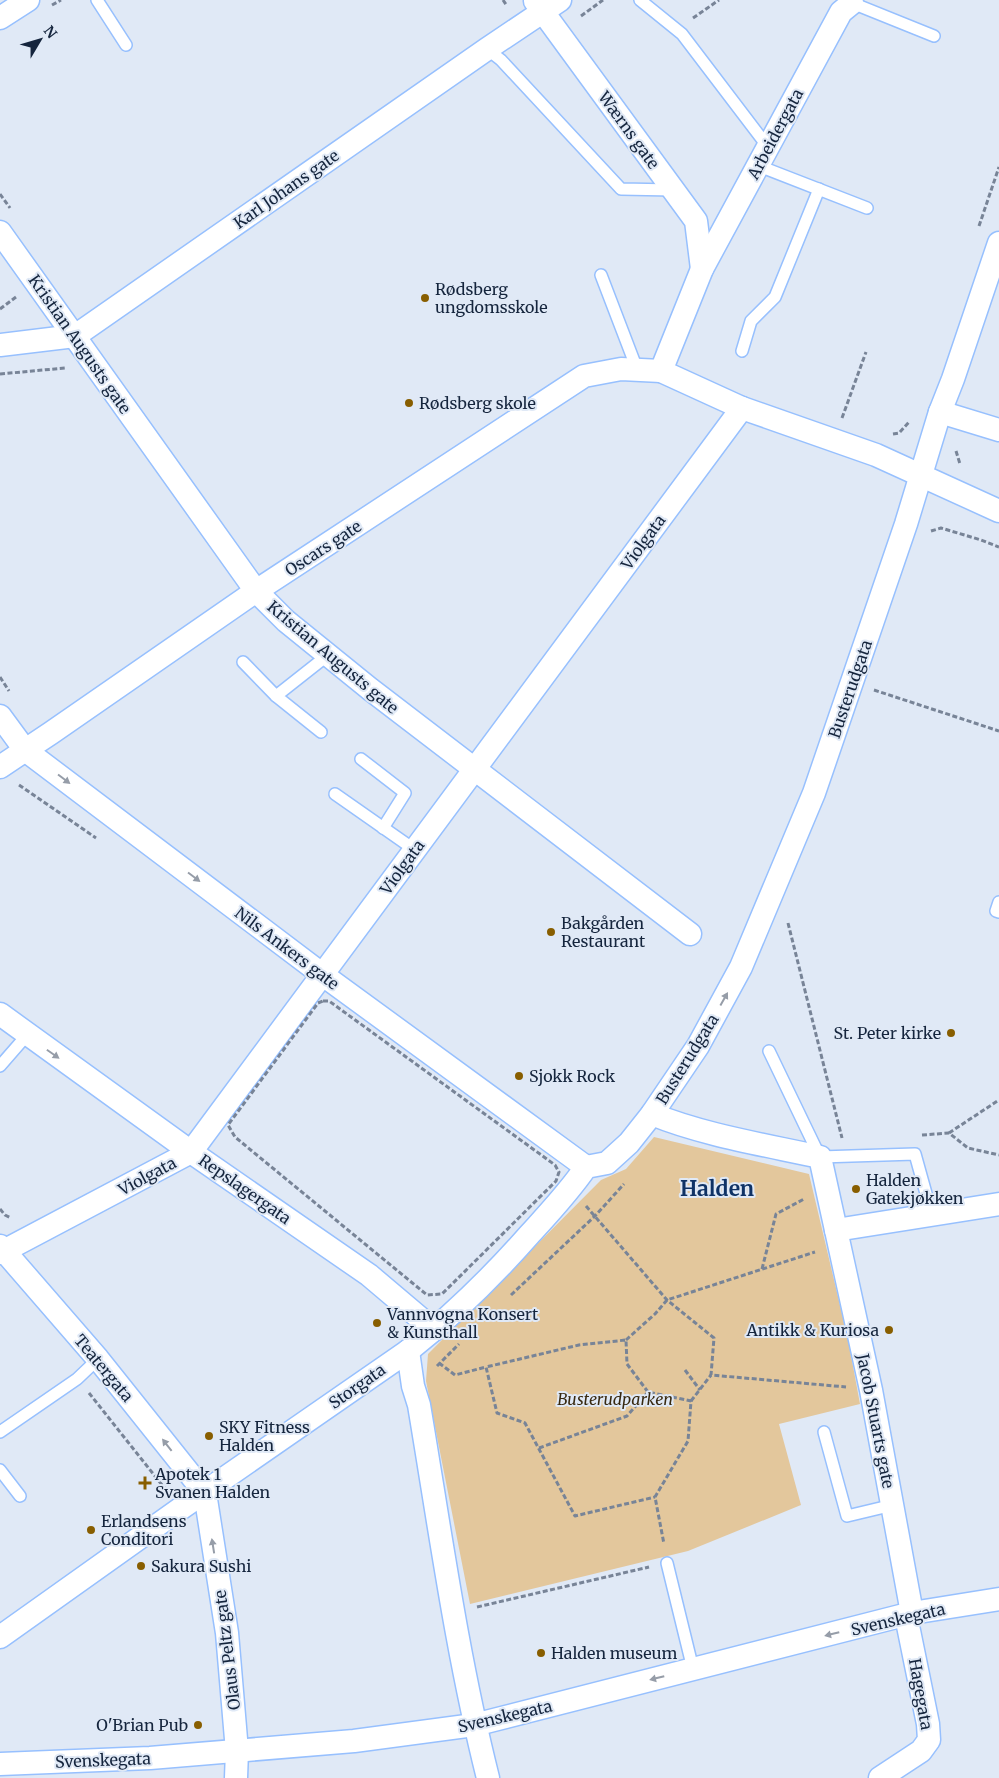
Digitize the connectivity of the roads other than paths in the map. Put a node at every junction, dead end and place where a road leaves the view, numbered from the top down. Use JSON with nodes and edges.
{"nodes":[{"id":1,"x":28,"y":0,"type":"edge"},
{"id":2,"x":97,"y":0,"type":"edge"},
{"id":3,"x":640,"y":0,"type":"edge"},
{"id":4,"x":852,"y":2,"type":"joint"},
{"id":5,"x":546,"y":4,"type":"edge"},
{"id":6,"x":0,"y":18,"type":"edge"},
{"id":7,"x":934,"y":36,"type":"dead end"},
{"id":8,"x":126,"y":45,"type":"dead end"},
{"id":9,"x":487,"y":49,"type":"junction"},
{"id":10,"x":764,"y":156,"type":"junction"},
{"id":11,"x":819,"y":189,"type":"junction"},
{"id":12,"x":673,"y":190,"type":"junction"},
{"id":13,"x":867,"y":208,"type":"dead end"},
{"id":14,"x":0,"y":232,"type":"edge"},
{"id":15,"x":999,"y":243,"type":"edge"},
{"id":16,"x":702,"y":269,"type":"junction"},
{"id":17,"x":601,"y":275,"type":"dead end"},
{"id":18,"x":75,"y":336,"type":"junction"},
{"id":19,"x":0,"y":345,"type":"edge"},
{"id":20,"x":742,"y":351,"type":"dead end"},
{"id":21,"x":638,"y":370,"type":"junction"},
{"id":22,"x":661,"y":371,"type":"junction"},
{"id":23,"x":742,"y":408,"type":"junction"},
{"id":24,"x":940,"y":412,"type":"junction"},
{"id":25,"x":999,"y":430,"type":"edge"},
{"id":26,"x":921,"y":475,"type":"junction"},
{"id":27,"x":999,"y":510,"type":"edge"},
{"id":28,"x":256,"y":591,"type":"junction"},
{"id":29,"x":328,"y":655,"type":"junction"},
{"id":30,"x":243,"y":662,"type":"dead end"},
{"id":31,"x":276,"y":696,"type":"junction"},
{"id":32,"x":0,"y":716,"type":"edge"},
{"id":33,"x":322,"y":732,"type":"dead end"},
{"id":34,"x":26,"y":750,"type":"junction"},
{"id":35,"x":361,"y":759,"type":"dead end"},
{"id":36,"x":0,"y":767,"type":"edge"},
{"id":37,"x":475,"y":770,"type":"junction"},
{"id":38,"x":335,"y":794,"type":"dead end"},
{"id":39,"x":383,"y":828,"type":"junction"},
{"id":40,"x":414,"y":850,"type":"junction"},
{"id":41,"x":999,"y":902,"type":"edge"},
{"id":42,"x":999,"y":912,"type":"edge"},
{"id":43,"x":690,"y":934,"type":"dead end"},
{"id":44,"x":323,"y":975,"type":"junction"},
{"id":45,"x":0,"y":1014,"type":"edge"},
{"id":46,"x":27,"y":1035,"type":"junction"},
{"id":47,"x":769,"y":1051,"type":"dead end"},
{"id":48,"x":0,"y":1066,"type":"edge"},
{"id":49,"x":652,"y":1114,"type":"junction"},
{"id":50,"x":191,"y":1152,"type":"junction"},
{"id":51,"x":820,"y":1157,"type":"junction"},
{"id":52,"x":586,"y":1167,"type":"junction"},
{"id":53,"x":999,"y":1204,"type":"edge"},
{"id":54,"x":932,"y":1215,"type":"junction"},
{"id":55,"x":836,"y":1230,"type":"junction"},
{"id":56,"x":1,"y":1250,"type":"edge"},
{"id":57,"x":434,"y":1330,"type":"junction"},
{"id":58,"x":408,"y":1350,"type":"junction"},
{"id":59,"x":98,"y":1360,"type":"junction"},
{"id":60,"x":0,"y":1432,"type":"edge"},
{"id":61,"x":824,"y":1432,"type":"dead end"},
{"id":62,"x":0,"y":1470,"type":"edge"},
{"id":63,"x":205,"y":1493,"type":"junction"},
{"id":64,"x":20,"y":1496,"type":"dead end"},
{"id":65,"x":893,"y":1505,"type":"junction"},
{"id":66,"x":668,"y":1563,"type":"road end"},
{"id":67,"x":999,"y":1599,"type":"edge"},
{"id":68,"x":909,"y":1615,"type":"junction"},
{"id":69,"x":0,"y":1637,"type":"edge"},
{"id":70,"x":693,"y":1669,"type":"junction"},
{"id":71,"x":474,"y":1725,"type":"junction"},
{"id":72,"x":238,"y":1750,"type":"junction"},
{"id":73,"x":0,"y":1764,"type":"edge"},
{"id":74,"x":236,"y":1778,"type":"edge"},
{"id":75,"x":488,"y":1778,"type":"edge"},
{"id":76,"x":880,"y":1778,"type":"edge"}],
"edges":[{"from":1,"to":6,"type":"street"},
{"from":2,"to":8,"type":"lane"},
{"from":3,"to":10,"type":"lane"},
{"from":4,"to":7,"type":"lane"},
{"from":4,"to":10,"type":"street","name":"Arbeidergata"},
{"from":5,"to":9,"type":"street","name":"Karl Johans gate"},
{"from":5,"to":12,"type":"street","name":"Wærns gate"},
{"from":9,"to":12,"type":"lane"},
{"from":9,"to":18,"type":"street","name":"Karl Johans gate"},
{"from":10,"to":11,"type":"lane"},
{"from":10,"to":16,"type":"street","name":"Arbeidergata"},
{"from":11,"to":13,"type":"lane"},
{"from":11,"to":20,"type":"lane"},
{"from":12,"to":16,"type":"street","name":"Wærns gate"},
{"from":14,"to":18,"type":"street","name":"Kristian Augusts gate"},
{"from":15,"to":24,"type":"street","name":"Busterudgata"},
{"from":16,"to":22,"type":"street","name":"Arbeidergata"},
{"from":17,"to":21,"type":"lane"},
{"from":18,"to":19,"type":"street","name":"Karl Johans gate"},
{"from":18,"to":28,"type":"street","name":"Kristian Augusts gate"},
{"from":21,"to":22,"type":"street","name":"Oscars gate"},
{"from":21,"to":28,"type":"street","name":"Oscars gate"},
{"from":22,"to":23,"type":"street"},
{"from":23,"to":26,"type":"street"},
{"from":23,"to":37,"type":"street","name":"Violgata"},
{"from":24,"to":25,"type":"street"},
{"from":24,"to":26,"type":"street","name":"Busterudgata"},
{"from":26,"to":27,"type":"street"},
{"from":49,"to":26,"type":"street","name":"Busterudgata","one_way":true},
{"from":28,"to":29,"type":"street","name":"Kristian Augusts gate"},
{"from":28,"to":34,"type":"street","name":"Oscars gate"},
{"from":29,"to":31,"type":"lane"},
{"from":29,"to":37,"type":"street","name":"Kristian Augusts gate"},
{"from":30,"to":31,"type":"lane"},
{"from":31,"to":33,"type":"lane"},
{"from":32,"to":34,"type":"street","name":"Nils Ankers gate"},
{"from":34,"to":36,"type":"street","name":"Oscars gate"},
{"from":34,"to":44,"type":"street","name":"Nils Ankers gate","one_way":true},
{"from":35,"to":39,"type":"lane"},
{"from":37,"to":40,"type":"street","name":"Violgata"},
{"from":37,"to":43,"type":"street","name":"Kristian Augusts gate"},
{"from":38,"to":39,"type":"lane"},
{"from":39,"to":40,"type":"lane"},
{"from":40,"to":44,"type":"street","name":"Violgata"},
{"from":41,"to":42,"type":"lane"},
{"from":44,"to":50,"type":"street","name":"Violgata"},
{"from":44,"to":52,"type":"street","name":"Nils Ankers gate"},
{"from":45,"to":46,"type":"street","name":"Repslagergata"},
{"from":46,"to":48,"type":"lane"},
{"from":46,"to":50,"type":"street","name":"Repslagergata","one_way":true},
{"from":47,"to":51,"type":"lane"},
{"from":49,"to":51,"type":"street"},
{"from":49,"to":52,"type":"street"},
{"from":50,"to":56,"type":"street","name":"Violgata"},
{"from":50,"to":57,"type":"street","name":"Repslagergata"},
{"from":51,"to":54,"type":"lane"},
{"from":51,"to":55,"type":"street","name":"Jacob Stuarts gate"},
{"from":52,"to":57,"type":"street","name":"Storgata"},
{"from":53,"to":54,"type":"street"},
{"from":54,"to":55,"type":"street"},
{"from":55,"to":65,"type":"street","name":"Jacob Stuarts gate"},
{"from":56,"to":59,"type":"street","name":"Teatergata"},
{"from":57,"to":58,"type":"street","name":"Storgata"},
{"from":58,"to":63,"type":"street","name":"Storgata"},
{"from":58,"to":71,"type":"street"},
{"from":59,"to":60,"type":"lane"},
{"from":63,"to":59,"type":"street","name":"Teatergata","one_way":true},
{"from":61,"to":65,"type":"lane"},
{"from":62,"to":64,"type":"lane"},
{"from":63,"to":69,"type":"street","name":"Storgata"},
{"from":72,"to":63,"type":"street","name":"Olaus Peltz gate","one_way":true},
{"from":65,"to":68,"type":"street","name":"Jacob Stuarts gate"},
{"from":66,"to":70,"type":"lane"},
{"from":67,"to":68,"type":"street","name":"Svenskegata"},
{"from":68,"to":70,"type":"street","name":"Svenskegata","one_way":true},
{"from":68,"to":76,"type":"street","name":"Hagegata"},
{"from":70,"to":71,"type":"street","name":"Svenskegata","one_way":true},
{"from":71,"to":72,"type":"street","name":"Svenskegata"},
{"from":71,"to":75,"type":"street"},
{"from":72,"to":73,"type":"street","name":"Svenskegata"},
{"from":72,"to":74,"type":"street","name":"Olaus Peltz gate"}]}
